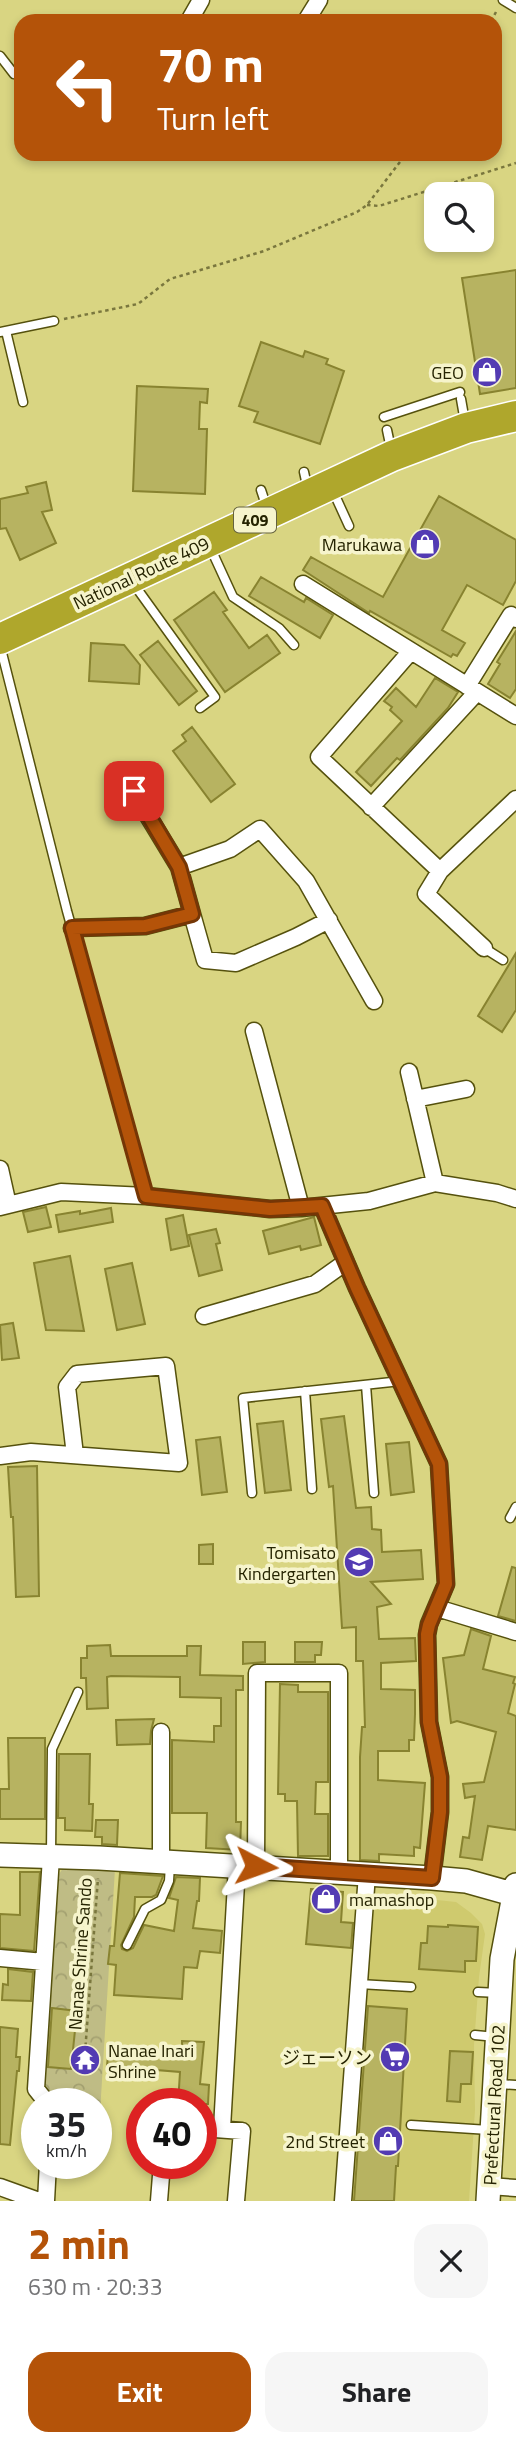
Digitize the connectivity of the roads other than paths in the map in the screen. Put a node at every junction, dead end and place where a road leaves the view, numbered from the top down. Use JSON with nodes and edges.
{"nodes":[{"id":1,"x":504,"y":0,"type":"edge"},
{"id":2,"x":516,"y":8,"type":"edge"},
{"id":3,"x":0,"y":56,"type":"edge"},
{"id":4,"x":14,"y":74,"type":"dead end"},
{"id":5,"x":54,"y":321,"type":"road end"},
{"id":6,"x":3,"y":332,"type":"edge"},
{"id":7,"x":23,"y":402,"type":"dead end"},
{"id":8,"x":463,"y":406,"type":"junction"},
{"id":9,"x":516,"y":416,"type":"edge"},
{"id":10,"x":384,"y":417,"type":"dead end"},
{"id":11,"x":315,"y":484,"type":"junction"},
{"id":12,"x":349,"y":526,"type":"dead end"},
{"id":13,"x":207,"y":542,"type":"junction"},
{"id":14,"x":129,"y":578,"type":"junction"},
{"id":15,"x":303,"y":584,"type":"dead end"},
{"id":16,"x":516,"y":618,"type":"edge"},
{"id":17,"x":0,"y":641,"type":"edge"},
{"id":18,"x":294,"y":645,"type":"dead end"},
{"id":19,"x":411,"y":651,"type":"junction"},
{"id":20,"x":472,"y":689,"type":"junction"},
{"id":21,"x":200,"y":708,"type":"dead end"},
{"id":22,"x":516,"y":716,"type":"edge"},
{"id":23,"x":134,"y":791,"type":"dead end"},
{"id":24,"x":516,"y":799,"type":"edge"},
{"id":25,"x":372,"y":807,"type":"junction"},
{"id":26,"x":179,"y":867,"type":"junction"},
{"id":27,"x":440,"y":871,"type":"junction"},
{"id":28,"x":192,"y":914,"type":"junction"},
{"id":29,"x":329,"y":920,"type":"junction"},
{"id":30,"x":72,"y":928,"type":"junction"},
{"id":31,"x":484,"y":948,"type":"joint"},
{"id":32,"x":503,"y":960,"type":"dead end"},
{"id":33,"x":374,"y":1001,"type":"dead end"},
{"id":34,"x":254,"y":1031,"type":"dead end"},
{"id":35,"x":409,"y":1072,"type":"dead end"},
{"id":36,"x":466,"y":1089,"type":"dead end"},
{"id":37,"x":415,"y":1099,"type":"junction"},
{"id":38,"x":0,"y":1169,"type":"edge"},
{"id":39,"x":435,"y":1183,"type":"junction"},
{"id":40,"x":146,"y":1196,"type":"junction"},
{"id":41,"x":516,"y":1199,"type":"edge"},
{"id":42,"x":4,"y":1206,"type":"edge"},
{"id":43,"x":322,"y":1206,"type":"junction"},
{"id":44,"x":301,"y":1208,"type":"junction"},
{"id":45,"x":346,"y":1262,"type":"junction"},
{"id":46,"x":204,"y":1316,"type":"dead end"},
{"id":47,"x":401,"y":1381,"type":"junction"},
{"id":48,"x":366,"y":1385,"type":"junction"},
{"id":49,"x":305,"y":1391,"type":"junction"},
{"id":50,"x":0,"y":1455,"type":"edge"},
{"id":51,"x":75,"y":1455,"type":"junction"},
{"id":52,"x":312,"y":1489,"type":"dead end"},
{"id":53,"x":252,"y":1493,"type":"dead end"},
{"id":54,"x":374,"y":1493,"type":"dead end"},
{"id":55,"x":516,"y":1507,"type":"edge"},
{"id":56,"x":510,"y":1518,"type":"dead end"},
{"id":57,"x":437,"y":1608,"type":"junction"},
{"id":58,"x":516,"y":1632,"type":"edge"},
{"id":59,"x":78,"y":1692,"type":"dead end"},
{"id":60,"x":161,"y":1732,"type":"dead end"},
{"id":61,"x":0,"y":1855,"type":"edge"},
{"id":62,"x":51,"y":1857,"type":"junction"},
{"id":63,"x":166,"y":1861,"type":"junction"},
{"id":64,"x":246,"y":1866,"type":"junction"},
{"id":65,"x":339,"y":1871,"type":"junction"},
{"id":66,"x":367,"y":1874,"type":"junction"},
{"id":67,"x":432,"y":1878,"type":"junction"},
{"id":68,"x":515,"y":1891,"type":"edge"},
{"id":69,"x":127,"y":1945,"type":"dead end"},
{"id":70,"x":0,"y":1958,"type":"edge"},
{"id":71,"x":44,"y":1962,"type":"junction"},
{"id":72,"x":359,"y":1984,"type":"junction"},
{"id":73,"x":411,"y":1987,"type":"dead end"},
{"id":74,"x":505,"y":2085,"type":"edge"},
{"id":75,"x":36,"y":2088,"type":"edge"},
{"id":76,"x":411,"y":2125,"type":"dead end"},
{"id":77,"x":217,"y":2128,"type":"edge"},
{"id":78,"x":222,"y":2128,"type":"junction"},
{"id":79,"x":492,"y":2130,"type":"junction"},
{"id":80,"x":47,"y":2179,"type":"edge"},
{"id":81,"x":161,"y":2179,"type":"edge"},
{"id":82,"x":0,"y":2187,"type":"edge"},
{"id":83,"x":516,"y":2188,"type":"edge"},
{"id":84,"x":488,"y":2193,"type":"edge"},
{"id":85,"x":39,"y":2201,"type":"edge"},
{"id":86,"x":46,"y":2201,"type":"edge"},
{"id":87,"x":159,"y":2201,"type":"edge"},
{"id":88,"x":236,"y":2201,"type":"edge"},
{"id":89,"x":344,"y":2201,"type":"edge"}],
"edges":[{"from":1,"to":2,"type":"lane"},
{"from":3,"to":4,"type":"lane"},
{"from":5,"to":6,"type":"lane"},
{"from":6,"to":7,"type":"lane"},
{"from":8,"to":9,"type":"highway","name":"National Route 409","number":"409"},
{"from":8,"to":10,"type":"lane"},
{"from":8,"to":11,"type":"highway","name":"National Route 409","number":"409"},
{"from":11,"to":12,"type":"lane"},
{"from":11,"to":13,"type":"highway","name":"National Route 409","number":"409"},
{"from":13,"to":14,"type":"highway","name":"National Route 409","number":"409"},
{"from":13,"to":18,"type":"lane"},
{"from":14,"to":17,"type":"highway","name":"National Route 409","number":"409"},
{"from":14,"to":21,"type":"lane"},
{"from":15,"to":19,"type":"street"},
{"from":16,"to":20,"type":"street"},
{"from":17,"to":30,"type":"lane"},
{"from":19,"to":20,"type":"street"},
{"from":19,"to":25,"type":"street"},
{"from":20,"to":22,"type":"street"},
{"from":20,"to":25,"type":"street"},
{"from":23,"to":26,"type":"street"},
{"from":24,"to":27,"type":"street"},
{"from":25,"to":27,"type":"street"},
{"from":26,"to":28,"type":"street"},
{"from":26,"to":29,"type":"street"},
{"from":27,"to":31,"type":"street"},
{"from":28,"to":29,"type":"street"},
{"from":28,"to":30,"type":"street"},
{"from":29,"to":33,"type":"street"},
{"from":30,"to":40,"type":"lane"},
{"from":31,"to":32,"type":"lane"},
{"from":34,"to":44,"type":"street"},
{"from":35,"to":37,"type":"street"},
{"from":36,"to":37,"type":"street"},
{"from":37,"to":39,"type":"street"},
{"from":38,"to":42,"type":"street"},
{"from":39,"to":41,"type":"street"},
{"from":39,"to":43,"type":"street"},
{"from":40,"to":42,"type":"street"},
{"from":40,"to":44,"type":"street"},
{"from":43,"to":44,"type":"street"},
{"from":43,"to":45,"type":"street"},
{"from":45,"to":46,"type":"street"},
{"from":45,"to":47,"type":"street"},
{"from":47,"to":48,"type":"lane"},
{"from":47,"to":57,"type":"street"},
{"from":48,"to":49,"type":"lane"},
{"from":48,"to":54,"type":"lane"},
{"from":49,"to":52,"type":"lane"},
{"from":49,"to":53,"type":"lane"},
{"from":50,"to":51,"type":"street"},
{"from":51,"to":51,"type":"street"},
{"from":55,"to":56,"type":"lane"},
{"from":57,"to":58,"type":"street"},
{"from":57,"to":67,"type":"street"},
{"from":59,"to":62,"type":"lane"},
{"from":60,"to":63,"type":"street"},
{"from":61,"to":62,"type":"street"},
{"from":62,"to":63,"type":"street"},
{"from":62,"to":71,"type":"street"},
{"from":63,"to":64,"type":"street"},
{"from":63,"to":69,"type":"lane"},
{"from":64,"to":65,"type":"street"},
{"from":64,"to":65,"type":"street"},
{"from":64,"to":78,"type":"street"},
{"from":65,"to":66,"type":"street"},
{"from":66,"to":67,"type":"street"},
{"from":66,"to":72,"type":"street"},
{"from":67,"to":68,"type":"street"},
{"from":68,"to":74,"type":"street","name":"Prefectural Road 102"},
{"from":70,"to":71,"type":"street"},
{"from":71,"to":75,"type":"street"},
{"from":72,"to":73,"type":"lane"},
{"from":72,"to":89,"type":"street"},
{"from":74,"to":79,"type":"street","name":"Prefectural Road 102"},
{"from":76,"to":79,"type":"lane"},
{"from":77,"to":78,"type":"street"},
{"from":78,"to":88,"type":"street"},
{"from":79,"to":84,"type":"street","name":"Prefectural Road 102"},
{"from":80,"to":86,"type":"street"},
{"from":81,"to":87,"type":"street"},
{"from":82,"to":85,"type":"street"},
{"from":83,"to":84,"type":"street"}]}
